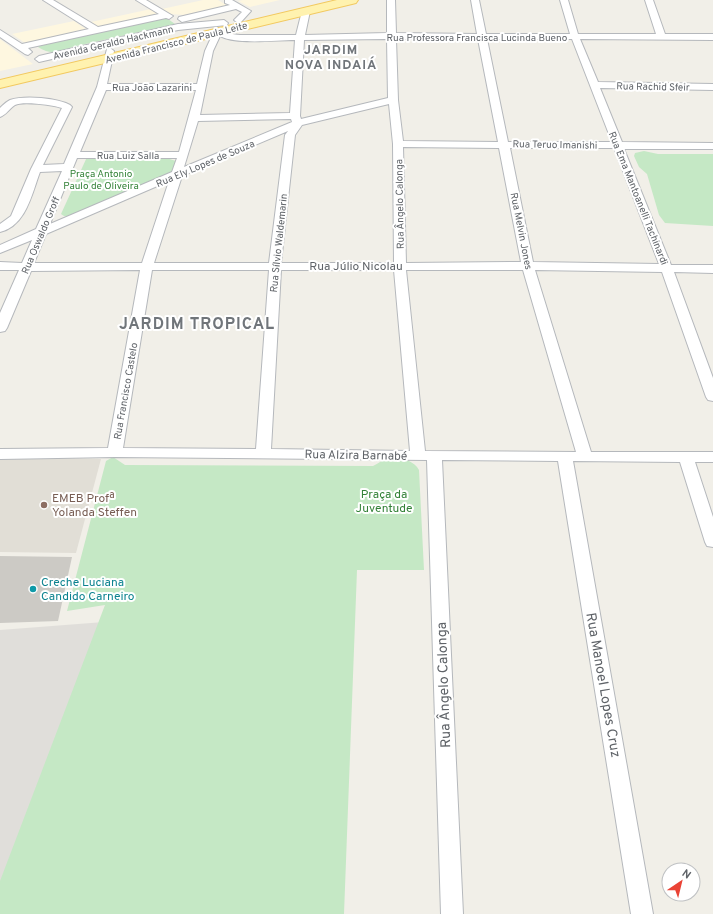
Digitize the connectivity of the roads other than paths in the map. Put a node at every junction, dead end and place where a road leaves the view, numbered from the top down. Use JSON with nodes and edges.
{"nodes":[{"id":1,"x":47,"y":0,"type":"edge"},
{"id":2,"x":140,"y":0,"type":"edge"},
{"id":3,"x":226,"y":0,"type":"edge"},
{"id":4,"x":320,"y":0,"type":"edge"},
{"id":5,"x":352,"y":0,"type":"edge"},
{"id":6,"x":391,"y":0,"type":"edge"},
{"id":7,"x":474,"y":0,"type":"edge"},
{"id":8,"x":564,"y":0,"type":"edge"},
{"id":9,"x":649,"y":0,"type":"edge"},
{"id":10,"x":237,"y":6,"type":"junction"},
{"id":11,"x":306,"y":11,"type":"junction"},
{"id":12,"x":166,"y":14,"type":"junction"},
{"id":13,"x":243,"y":16,"type":"junction"},
{"id":14,"x":176,"y":20,"type":"junction"},
{"id":15,"x":221,"y":27,"type":"junction"},
{"id":16,"x":96,"y":30,"type":"junction"},
{"id":17,"x":191,"y":32,"type":"junction"},
{"id":18,"x":0,"y":33,"type":"edge"},
{"id":19,"x":392,"y":36,"type":"junction"},
{"id":20,"x":661,"y":36,"type":"junction"},
{"id":21,"x":300,"y":37,"type":"junction"},
{"id":22,"x":481,"y":37,"type":"junction"},
{"id":23,"x":575,"y":37,"type":"junction"},
{"id":24,"x":713,"y":37,"type":"edge"},
{"id":25,"x":19,"y":47,"type":"junction"},
{"id":26,"x":209,"y":51,"type":"junction"},
{"id":27,"x":109,"y":54,"type":"junction"},
{"id":28,"x":44,"y":62,"type":"junction"},
{"id":29,"x":0,"y":76,"type":"edge"},
{"id":30,"x":0,"y":84,"type":"edge"},
{"id":31,"x":593,"y":85,"type":"junction"},
{"id":32,"x":202,"y":86,"type":"junction"},
{"id":33,"x":713,"y":86,"type":"edge"},
{"id":34,"x":102,"y":87,"type":"junction"},
{"id":35,"x":393,"y":100,"type":"junction"},
{"id":36,"x":0,"y":114,"type":"edge"},
{"id":37,"x":194,"y":118,"type":"junction"},
{"id":38,"x":297,"y":120,"type":"junction"},
{"id":39,"x":260,"y":139,"type":"junction"},
{"id":40,"x":398,"y":144,"type":"junction"},
{"id":41,"x":504,"y":144,"type":"junction"},
{"id":42,"x":618,"y":145,"type":"junction"},
{"id":43,"x":713,"y":146,"type":"edge"},
{"id":44,"x":288,"y":148,"type":"junction"},
{"id":45,"x":183,"y":154,"type":"junction"},
{"id":46,"x":74,"y":156,"type":"junction"},
{"id":47,"x":69,"y":167,"type":"junction"},
{"id":48,"x":36,"y":169,"type":"junction"},
{"id":49,"x":176,"y":174,"type":"junction"},
{"id":50,"x":142,"y":190,"type":"junction"},
{"id":51,"x":169,"y":196,"type":"junction"},
{"id":52,"x":0,"y":229,"type":"edge"},
{"id":53,"x":42,"y":230,"type":"junction"},
{"id":54,"x":0,"y":249,"type":"edge"},
{"id":55,"x":0,"y":266,"type":"edge"},
{"id":56,"x":147,"y":266,"type":"junction"},
{"id":57,"x":275,"y":266,"type":"junction"},
{"id":58,"x":400,"y":266,"type":"junction"},
{"id":59,"x":528,"y":266,"type":"junction"},
{"id":60,"x":26,"y":267,"type":"junction"},
{"id":61,"x":666,"y":267,"type":"junction"},
{"id":62,"x":713,"y":269,"type":"edge"},
{"id":63,"x":0,"y":328,"type":"edge"},
{"id":64,"x":713,"y":397,"type":"edge"},
{"id":65,"x":114,"y":452,"type":"junction"},
{"id":66,"x":263,"y":453,"type":"junction"},
{"id":67,"x":0,"y":454,"type":"edge"},
{"id":68,"x":426,"y":455,"type":"junction"},
{"id":69,"x":565,"y":457,"type":"junction"},
{"id":70,"x":585,"y":457,"type":"junction"},
{"id":71,"x":686,"y":457,"type":"junction"},
{"id":72,"x":713,"y":457,"type":"edge"},
{"id":73,"x":713,"y":542,"type":"edge"},
{"id":74,"x":452,"y":914,"type":"edge"},
{"id":75,"x":642,"y":914,"type":"edge"}],
"edges":[{"from":1,"to":16,"type":"street"},
{"from":2,"to":12,"type":"street"},
{"from":3,"to":10,"type":"street"},
{"from":4,"to":13,"type":"main road","name":"Avenida Francisco de Paula Leite"},
{"from":5,"to":11,"type":"main road","name":"Avenida Francisco de Paula Leite"},
{"from":6,"to":19,"type":"street","name":"Rua Ângelo Calonga"},
{"from":7,"to":22,"type":"street","name":"Rua Melvin Jones"},
{"from":8,"to":23,"type":"street","name":"Rua Ema Mantoanelli Tachinardi"},
{"from":9,"to":20,"type":"street"},
{"from":10,"to":13,"type":"street"},
{"from":10,"to":14,"type":"street","name":"Avenida Geraldo Hackmann"},
{"from":11,"to":15,"type":"main road","name":"Avenida Francisco de Paula Leite"},
{"from":11,"to":21,"type":"street","name":"Rua Sílvio Waldemarin"},
{"from":12,"to":14,"type":"street"},
{"from":12,"to":16,"type":"street","name":"Avenida Geraldo Hackmann"},
{"from":13,"to":15,"type":"main road","name":"Avenida Francisco de Paula Leite"},
{"from":14,"to":17,"type":"street"},
{"from":15,"to":17,"type":"main road","name":"Avenida Francisco de Paula Leite"},
{"from":15,"to":21,"type":"street","name":"Rua Professora Francisca Lucinda Bueno"},
{"from":15,"to":26,"type":"street","name":"Rua Francisco Castelo"},
{"from":15,"to":27,"type":"main road","name":"Avenida Francisco de Paula Leite"},
{"from":16,"to":25,"type":"street","name":"Avenida Geraldo Hackmann"},
{"from":17,"to":26,"type":"street"},
{"from":17,"to":27,"type":"main road","name":"Avenida Francisco de Paula Leite"},
{"from":17,"to":28,"type":"street","name":"Avenida Geraldo Hackmann"},
{"from":18,"to":25,"type":"street"},
{"from":19,"to":21,"type":"street","name":"Rua Professora Francisca Lucinda Bueno"},
{"from":19,"to":22,"type":"street","name":"Rua Professora Francisca Lucinda Bueno"},
{"from":19,"to":35,"type":"street","name":"Rua Ângelo Calonga"},
{"from":20,"to":23,"type":"street","name":"Rua Professora Francisca Lucinda Bueno"},
{"from":20,"to":24,"type":"street","name":"Rua Professora Francisca Lucinda Bueno"},
{"from":21,"to":38,"type":"street","name":"Rua Sílvio Waldemarin"},
{"from":22,"to":23,"type":"street","name":"Rua Professora Francisca Lucinda Bueno"},
{"from":22,"to":41,"type":"street","name":"Rua Melvin Jones"},
{"from":23,"to":31,"type":"street","name":"Rua Ema Mantoanelli Tachinardi"},
{"from":25,"to":28,"type":"street"},
{"from":26,"to":32,"type":"street","name":"Rua Francisco Castelo"},
{"from":27,"to":28,"type":"main road","name":"Avenida Francisco de Paula Leite"},
{"from":27,"to":30,"type":"main road","name":"Avenida Francisco de Paula Leite"},
{"from":27,"to":34,"type":"street","name":"Rua Oswaldo Groff"},
{"from":28,"to":29,"type":"main road","name":"Avenida Francisco de Paula Leite"},
{"from":31,"to":33,"type":"street","name":"Rua Rachid Sfeir"},
{"from":31,"to":42,"type":"street","name":"Rua Ema Mantoanelli Tachinardi"},
{"from":32,"to":34,"type":"street","name":"Rua João Lazarini"},
{"from":32,"to":37,"type":"street","name":"Rua Francisco Castelo"},
{"from":34,"to":46,"type":"street","name":"Rua Oswaldo Groff"},
{"from":35,"to":38,"type":"street","name":"Rua Ely Lopes de Souza"},
{"from":35,"to":40,"type":"street","name":"Rua Ângelo Calonga"},
{"from":36,"to":48,"type":"street"},
{"from":37,"to":38,"type":"street"},
{"from":37,"to":45,"type":"street","name":"Rua Francisco Castelo"},
{"from":38,"to":39,"type":"street","name":"Rua Ely Lopes de Souza"},
{"from":38,"to":44,"type":"street","name":"Rua Sílvio Waldemarin"},
{"from":39,"to":44,"type":"street"},
{"from":39,"to":49,"type":"street","name":"Rua Ely Lopes de Souza"},
{"from":40,"to":41,"type":"street","name":"Rua Teruo Imanishi"},
{"from":40,"to":58,"type":"street","name":"Rua Ângelo Calonga"},
{"from":41,"to":42,"type":"street","name":"Rua Teruo Imanishi"},
{"from":41,"to":59,"type":"street","name":"Rua Melvin Jones"},
{"from":42,"to":43,"type":"street","name":"Rua Teruo Imanishi"},
{"from":42,"to":61,"type":"street","name":"Rua Ema Mantoanelli Tachinardi"},
{"from":44,"to":57,"type":"street","name":"Rua Sílvio Waldemarin"},
{"from":45,"to":46,"type":"street","name":"Rua Luiz Salla"},
{"from":45,"to":49,"type":"street","name":"Rua Francisco Castelo"},
{"from":46,"to":47,"type":"street","name":"Rua Oswaldo Groff"},
{"from":47,"to":48,"type":"street"},
{"from":47,"to":53,"type":"street","name":"Rua Oswaldo Groff"},
{"from":48,"to":52,"type":"street"},
{"from":49,"to":50,"type":"street","name":"Rua Ely Lopes de Souza"},
{"from":49,"to":51,"type":"street","name":"Rua Francisco Castelo"},
{"from":50,"to":51,"type":"street"},
{"from":50,"to":53,"type":"street","name":"Rua Ely Lopes de Souza"},
{"from":51,"to":56,"type":"street","name":"Rua Francisco Castelo"},
{"from":53,"to":54,"type":"street","name":"Rua Ely Lopes de Souza"},
{"from":53,"to":60,"type":"street","name":"Rua Oswaldo Groff"},
{"from":55,"to":60,"type":"street","name":"Rua Júlio Nicolau"},
{"from":56,"to":57,"type":"street","name":"Rua Júlio Nicolau"},
{"from":56,"to":60,"type":"street","name":"Rua Júlio Nicolau"},
{"from":56,"to":65,"type":"street","name":"Rua Francisco Castelo"},
{"from":57,"to":58,"type":"street","name":"Rua Júlio Nicolau"},
{"from":57,"to":66,"type":"street","name":"Rua Sílvio Waldemarin"},
{"from":58,"to":59,"type":"street","name":"Rua Júlio Nicolau"},
{"from":58,"to":68,"type":"street","name":"Rua Ângelo Calonga"},
{"from":59,"to":61,"type":"street","name":"Rua Júlio Nicolau"},
{"from":59,"to":70,"type":"street","name":"Rua Melvin Jones"},
{"from":60,"to":63,"type":"street","name":"Rua Oswaldo Groff"},
{"from":61,"to":62,"type":"street","name":"Rua Júlio Nicolau"},
{"from":61,"to":64,"type":"street","name":"Rua Ema Mantoanelli Tachinardi"},
{"from":65,"to":66,"type":"street","name":"Rua Alzira Barnabé"},
{"from":65,"to":67,"type":"street","name":"Rua Alzira Barnabé"},
{"from":66,"to":68,"type":"street","name":"Rua Alzira Barnabé"},
{"from":68,"to":69,"type":"street","name":"Rua Alzira Barnabé"},
{"from":68,"to":74,"type":"street","name":"Rua Ângelo Calonga"},
{"from":69,"to":70,"type":"street","name":"Rua Alzira Barnabé"},
{"from":69,"to":75,"type":"street","name":"Rua Manoel Lopes Cruz"},
{"from":70,"to":71,"type":"street","name":"Rua Alzira Barnabé"},
{"from":71,"to":72,"type":"street","name":"Rua Alzira Barnabé"},
{"from":71,"to":73,"type":"street"}]}
